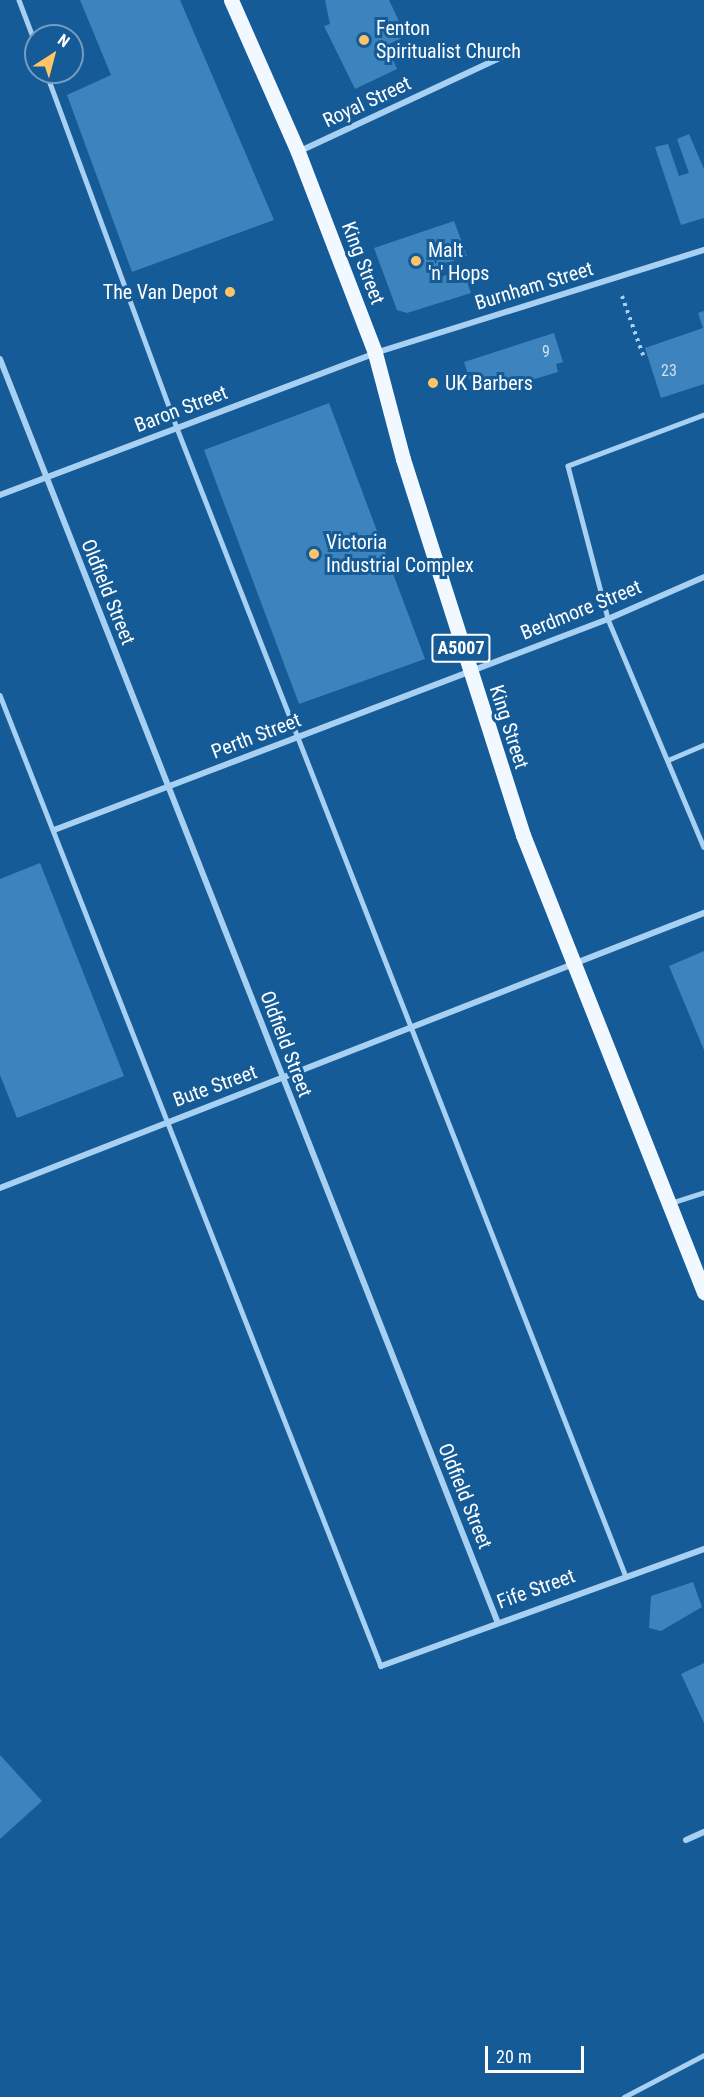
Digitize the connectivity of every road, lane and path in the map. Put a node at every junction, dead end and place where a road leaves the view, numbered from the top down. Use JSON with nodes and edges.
{"nodes":[{"id":1,"x":19,"y":0,"type":"edge"},
{"id":2,"x":231,"y":0,"type":"edge"},
{"id":3,"x":28,"y":24,"type":"edge"},
{"id":4,"x":514,"y":51,"type":"dead end"},
{"id":5,"x":50,"y":84,"type":"edge"},
{"id":6,"x":298,"y":152,"type":"junction"},
{"id":7,"x":704,"y":250,"type":"edge"},
{"id":8,"x":615,"y":278,"type":"junction"},
{"id":9,"x":375,"y":353,"type":"junction"},
{"id":10,"x":643,"y":355,"type":"dead end"},
{"id":11,"x":0,"y":359,"type":"edge"},
{"id":12,"x":704,"y":415,"type":"edge"},
{"id":13,"x":177,"y":428,"type":"junction"},
{"id":14,"x":45,"y":479,"type":"junction"},
{"id":15,"x":0,"y":495,"type":"edge"},
{"id":16,"x":704,"y":577,"type":"edge"},
{"id":17,"x":608,"y":619,"type":"junction"},
{"id":18,"x":469,"y":671,"type":"junction"},
{"id":19,"x":0,"y":695,"type":"edge"},
{"id":20,"x":299,"y":737,"type":"junction"},
{"id":21,"x":704,"y":745,"type":"edge"},
{"id":22,"x":668,"y":760,"type":"junction"},
{"id":23,"x":169,"y":786,"type":"junction"},
{"id":24,"x":54,"y":830,"type":"junction"},
{"id":25,"x":704,"y":847,"type":"edge"},
{"id":26,"x":704,"y":913,"type":"edge"},
{"id":27,"x":576,"y":964,"type":"junction"},
{"id":28,"x":414,"y":1026,"type":"junction"},
{"id":29,"x":282,"y":1079,"type":"junction"},
{"id":30,"x":170,"y":1120,"type":"junction"},
{"id":31,"x":0,"y":1188,"type":"edge"},
{"id":32,"x":704,"y":1192,"type":"edge"},
{"id":33,"x":668,"y":1203,"type":"junction"},
{"id":34,"x":704,"y":1292,"type":"edge"},
{"id":35,"x":704,"y":1549,"type":"edge"},
{"id":36,"x":626,"y":1574,"type":"junction"},
{"id":37,"x":497,"y":1621,"type":"junction"},
{"id":38,"x":381,"y":1666,"type":"joint"},
{"id":39,"x":704,"y":1832,"type":"edge"},
{"id":40,"x":686,"y":1840,"type":"dead end"},
{"id":41,"x":704,"y":2055,"type":"edge"},
{"id":42,"x":624,"y":2097,"type":"edge"}],
"edges":[{"from":1,"to":3,"type":"lane"},
{"from":2,"to":6,"type":"main road","name":"King Street","number":"A5007"},
{"from":4,"to":6,"type":"street","name":"Royal Street"},
{"from":5,"to":13,"type":"lane"},
{"from":6,"to":9,"type":"main road","name":"King Street","number":"A5007"},
{"from":7,"to":8,"type":"street","name":"Burnham Street"},
{"from":8,"to":9,"type":"street","name":"Burnham Street"},
{"from":8,"to":10,"type":"path"},
{"from":9,"to":13,"type":"street","name":"Baron Street"},
{"from":9,"to":18,"type":"main road","name":"King Street","number":"A5007"},
{"from":11,"to":14,"type":"street","name":"Oldfield Street"},
{"from":12,"to":17,"type":"lane"},
{"from":13,"to":14,"type":"street","name":"Baron Street"},
{"from":13,"to":20,"type":"lane"},
{"from":14,"to":15,"type":"street","name":"Baron Street"},
{"from":14,"to":23,"type":"street","name":"Oldfield Street"},
{"from":16,"to":17,"type":"street","name":"Berdmore Street"},
{"from":17,"to":18,"type":"street","name":"Berdmore Street"},
{"from":17,"to":22,"type":"lane"},
{"from":18,"to":20,"type":"street","name":"Perth Street"},
{"from":18,"to":27,"type":"main road","name":"King Street","number":"A5007"},
{"from":19,"to":24,"type":"lane"},
{"from":20,"to":23,"type":"street","name":"Perth Street"},
{"from":20,"to":28,"type":"lane"},
{"from":21,"to":22,"type":"lane"},
{"from":22,"to":25,"type":"lane"},
{"from":23,"to":24,"type":"street","name":"Perth Street"},
{"from":23,"to":29,"type":"street","name":"Oldfield Street"},
{"from":24,"to":30,"type":"lane"},
{"from":26,"to":27,"type":"street","name":"Bute Street"},
{"from":27,"to":28,"type":"street","name":"Bute Street"},
{"from":27,"to":33,"type":"main road","name":"King Street","number":"A5007"},
{"from":28,"to":29,"type":"street","name":"Bute Street"},
{"from":28,"to":36,"type":"lane"},
{"from":29,"to":30,"type":"street","name":"Bute Street"},
{"from":29,"to":37,"type":"street","name":"Oldfield Street"},
{"from":30,"to":31,"type":"street","name":"Bute Street"},
{"from":30,"to":38,"type":"lane"},
{"from":32,"to":33,"type":"lane"},
{"from":33,"to":34,"type":"main road","name":"King Street","number":"A5007"},
{"from":35,"to":36,"type":"street","name":"Fife Street"},
{"from":36,"to":37,"type":"street","name":"Fife Street"},
{"from":37,"to":38,"type":"street","name":"Fife Street"},
{"from":39,"to":40,"type":"street"},
{"from":41,"to":42,"type":"lane"}]}
